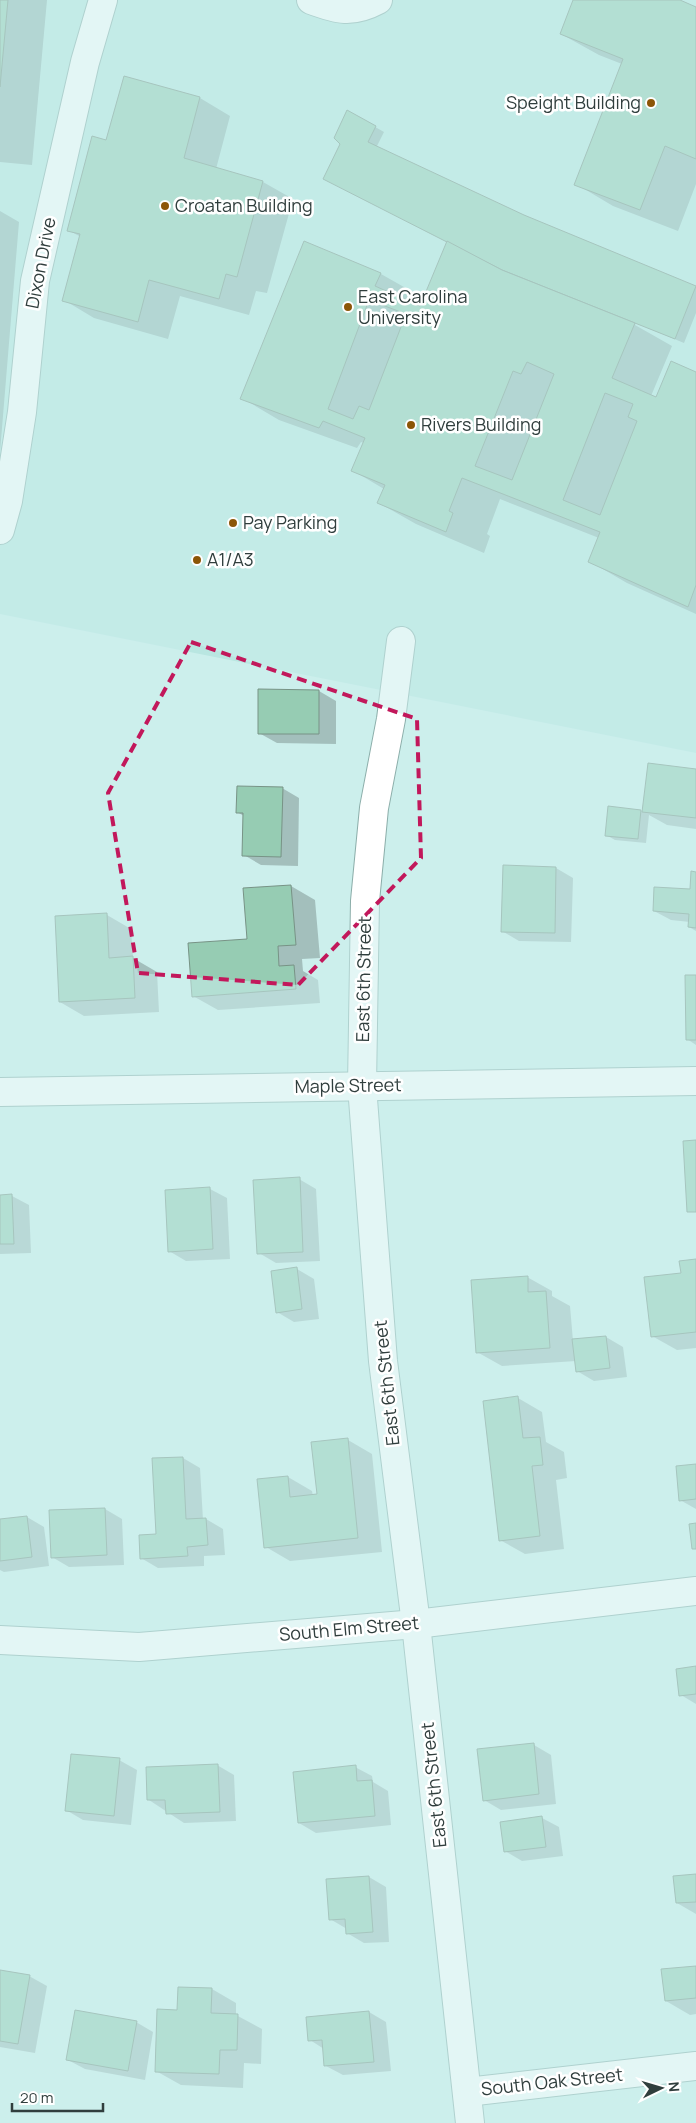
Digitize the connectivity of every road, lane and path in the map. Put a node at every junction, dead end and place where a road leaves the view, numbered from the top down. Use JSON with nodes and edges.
{"nodes":[{"id":1,"x":103,"y":0,"type":"edge"},
{"id":2,"x":378,"y":0,"type":"edge"},
{"id":3,"x":314,"y":1,"type":"edge"},
{"id":4,"x":0,"y":530,"type":"edge"},
{"id":5,"x":401,"y":641,"type":"dead end"},
{"id":6,"x":696,"y":1081,"type":"edge"},
{"id":7,"x":362,"y":1086,"type":"junction"},
{"id":8,"x":0,"y":1092,"type":"edge"},
{"id":9,"x":696,"y":1591,"type":"edge"},
{"id":10,"x":416,"y":1624,"type":"junction"},
{"id":11,"x":0,"y":1640,"type":"edge"},
{"id":12,"x":696,"y":2066,"type":"edge"},
{"id":13,"x":467,"y":2092,"type":"junction"},
{"id":14,"x":470,"y":2123,"type":"edge"}],
"edges":[{"from":1,"to":4,"type":"street","name":"Dixon Drive"},
{"from":2,"to":3,"type":"street"},
{"from":5,"to":7,"type":"street","name":"East 6th Street"},
{"from":6,"to":7,"type":"street","name":"Maple Street"},
{"from":7,"to":8,"type":"street","name":"Maple Street"},
{"from":7,"to":10,"type":"street","name":"East 6th Street"},
{"from":9,"to":10,"type":"street","name":"South Elm Street"},
{"from":10,"to":11,"type":"street","name":"South Elm Street"},
{"from":10,"to":13,"type":"street","name":"East 6th Street"},
{"from":12,"to":13,"type":"street","name":"South Oak Street"},
{"from":13,"to":14,"type":"street","name":"East 6th Street"}]}
